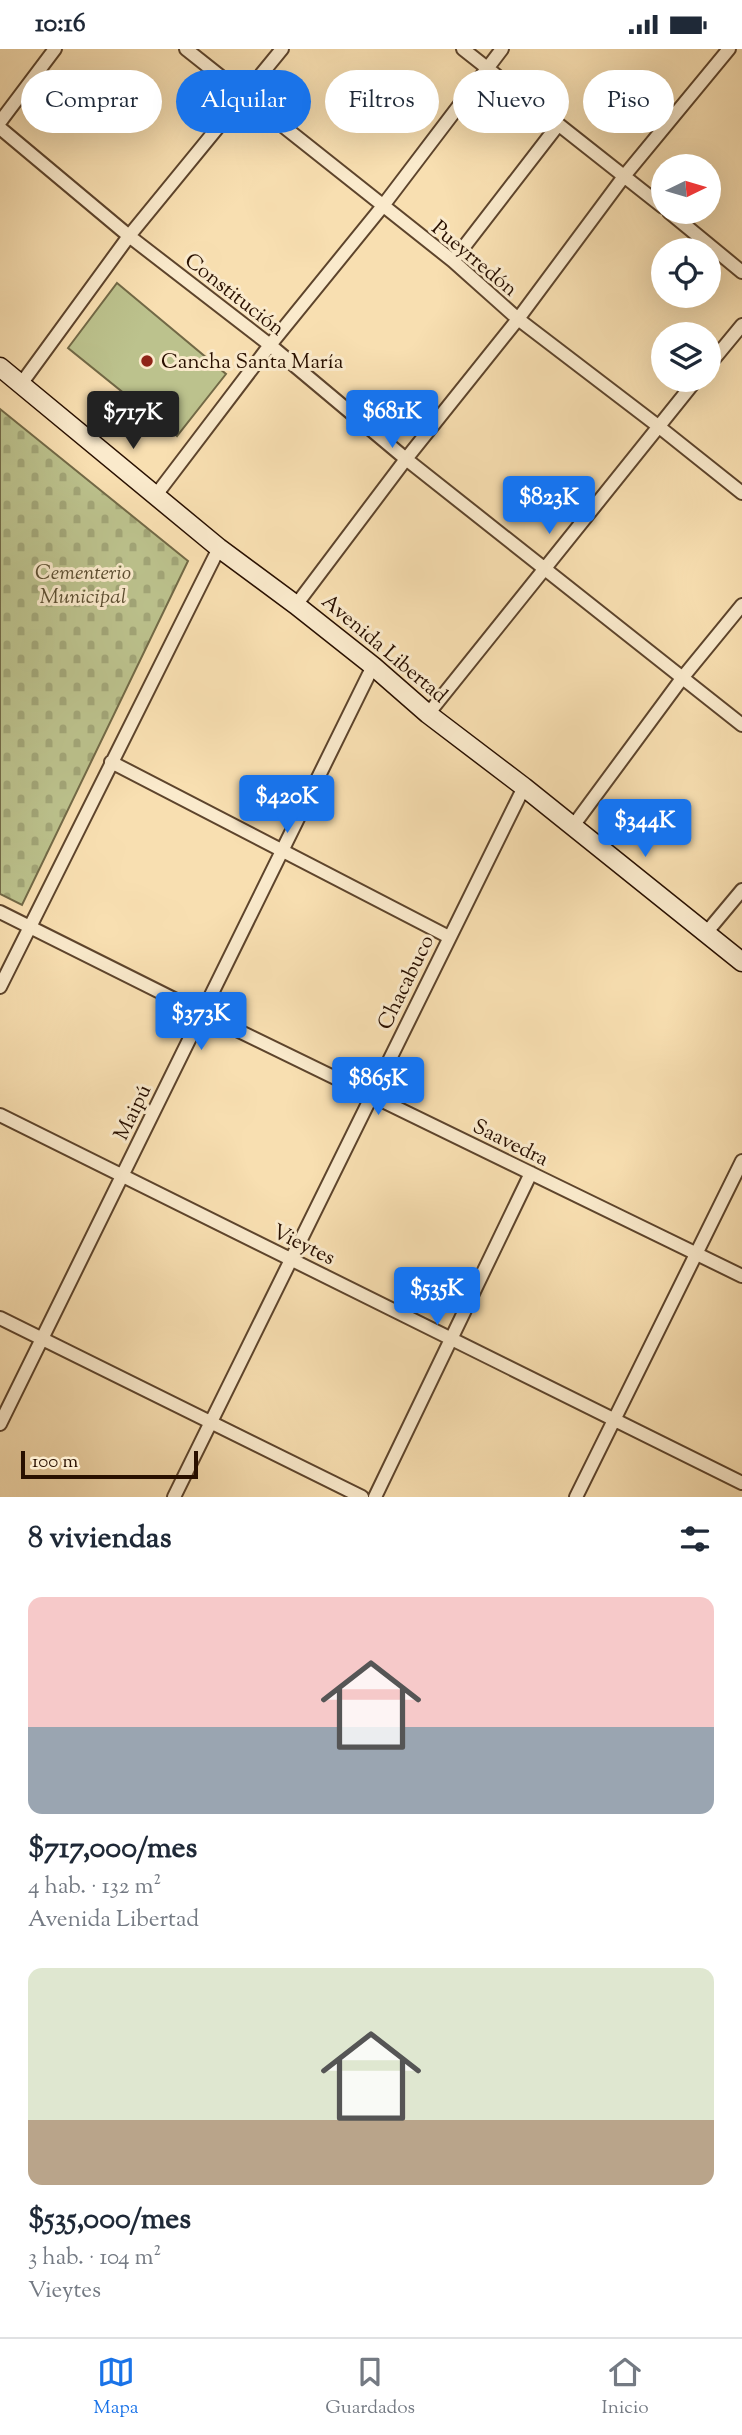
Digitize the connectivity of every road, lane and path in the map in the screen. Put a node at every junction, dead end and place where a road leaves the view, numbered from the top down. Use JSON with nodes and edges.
{"nodes":[{"id":1,"x":55,"y":49,"type":"edge"},
{"id":2,"x":186,"y":49,"type":"edge"},
{"id":3,"x":282,"y":49,"type":"edge"},
{"id":4,"x":463,"y":49,"type":"edge"},
{"id":5,"x":502,"y":49,"type":"edge"},
{"id":6,"x":729,"y":49,"type":"edge"},
{"id":7,"x":487,"y":68,"type":"junction"},
{"id":8,"x":213,"y":70,"type":"edge"},
{"id":9,"x":266,"y":70,"type":"edge"},
{"id":10,"x":489,"y":70,"type":"edge"},
{"id":11,"x":0,"y":122,"type":"edge"},
{"id":12,"x":0,"y":128,"type":"edge"},
{"id":13,"x":214,"y":133,"type":"edge"},
{"id":14,"x":292,"y":133,"type":"edge"},
{"id":15,"x":552,"y":133,"type":"edge"},
{"id":16,"x":569,"y":133,"type":"edge"},
{"id":17,"x":625,"y":175,"type":"junction"},
{"id":18,"x":651,"y":197,"type":"edge"},
{"id":19,"x":383,"y":207,"type":"junction"},
{"id":20,"x":684,"y":224,"type":"edge"},
{"id":21,"x":129,"y":236,"type":"junction"},
{"id":22,"x":453,"y":261,"type":"junction"},
{"id":23,"x":742,"y":272,"type":"edge"},
{"id":24,"x":518,"y":319,"type":"junction"},
{"id":25,"x":742,"y":324,"type":"edge"},
{"id":26,"x":270,"y":345,"type":"junction"},
{"id":27,"x":721,"y":350,"type":"edge"},
{"id":28,"x":0,"y":367,"type":"edge"},
{"id":29,"x":21,"y":384,"type":"junction"},
{"id":30,"x":686,"y":392,"type":"edge"},
{"id":31,"x":658,"y":426,"type":"junction"},
{"id":32,"x":406,"y":460,"type":"junction"},
{"id":33,"x":742,"y":493,"type":"edge"},
{"id":34,"x":156,"y":495,"type":"junction"},
{"id":35,"x":219,"y":548,"type":"junction"},
{"id":36,"x":545,"y":569,"type":"junction"},
{"id":37,"x":296,"y":604,"type":"junction"},
{"id":38,"x":742,"y":605,"type":"edge"},
{"id":39,"x":373,"y":666,"type":"junction"},
{"id":40,"x":683,"y":677,"type":"junction"},
{"id":41,"x":428,"y":714,"type":"junction"},
{"id":42,"x":742,"y":725,"type":"edge"},
{"id":43,"x":111,"y":762,"type":"junction"},
{"id":44,"x":524,"y":787,"type":"junction"},
{"id":45,"x":573,"y":826,"type":"junction"},
{"id":46,"x":282,"y":851,"type":"junction"},
{"id":47,"x":742,"y":890,"type":"edge"},
{"id":48,"x":0,"y":912,"type":"edge"},
{"id":49,"x":30,"y":927,"type":"junction"},
{"id":50,"x":706,"y":933,"type":"junction"},
{"id":51,"x":449,"y":937,"type":"junction"},
{"id":52,"x":742,"y":962,"type":"edge"},
{"id":53,"x":0,"y":987,"type":"edge"},
{"id":54,"x":202,"y":1013,"type":"junction"},
{"id":55,"x":371,"y":1095,"type":"junction"},
{"id":56,"x":0,"y":1115,"type":"edge"},
{"id":57,"x":742,"y":1161,"type":"edge"},
{"id":58,"x":531,"y":1173,"type":"junction"},
{"id":59,"x":122,"y":1175,"type":"junction"},
{"id":60,"x":696,"y":1254,"type":"junction"},
{"id":61,"x":291,"y":1259,"type":"junction"},
{"id":62,"x":742,"y":1276,"type":"edge"},
{"id":63,"x":0,"y":1318,"type":"edge"},
{"id":64,"x":450,"y":1338,"type":"junction"},
{"id":65,"x":42,"y":1339,"type":"junction"},
{"id":66,"x":615,"y":1419,"type":"junction"},
{"id":67,"x":210,"y":1423,"type":"junction"},
{"id":68,"x":0,"y":1425,"type":"edge"},
{"id":69,"x":742,"y":1483,"type":"edge"},
{"id":70,"x":174,"y":1497,"type":"edge"},
{"id":71,"x":362,"y":1497,"type":"edge"},
{"id":72,"x":375,"y":1497,"type":"edge"},
{"id":73,"x":576,"y":1497,"type":"edge"}],
"edges":[{"from":1,"to":11,"type":"street"},
{"from":2,"to":8,"type":"street","name":"Pueyrredón"},
{"from":3,"to":9,"type":"street"},
{"from":4,"to":7,"type":"street"},
{"from":5,"to":7,"type":"street"},
{"from":6,"to":17,"type":"street"},
{"from":7,"to":10,"type":"street"},
{"from":7,"to":19,"type":"street"},
{"from":12,"to":21,"type":"street","name":"Constitución"},
{"from":13,"to":21,"type":"street"},
{"from":14,"to":19,"type":"street","name":"Pueyrredón"},
{"from":15,"to":22,"type":"street"},
{"from":16,"to":17,"type":"street"},
{"from":17,"to":18,"type":"street"},
{"from":17,"to":24,"type":"street"},
{"from":19,"to":22,"type":"street","name":"Pueyrredón"},
{"from":19,"to":26,"type":"street"},
{"from":20,"to":23,"type":"street"},
{"from":21,"to":26,"type":"street","name":"Constitución"},
{"from":21,"to":29,"type":"street"},
{"from":22,"to":24,"type":"street","name":"Pueyrredón"},
{"from":24,"to":31,"type":"street","name":"Pueyrredón"},
{"from":24,"to":32,"type":"street"},
{"from":25,"to":27,"type":"street"},
{"from":26,"to":32,"type":"street","name":"Constitución"},
{"from":26,"to":34,"type":"street"},
{"from":28,"to":29,"type":"main road","name":"Avenida Libertad"},
{"from":29,"to":34,"type":"main road","name":"Avenida Libertad"},
{"from":30,"to":31,"type":"street"},
{"from":31,"to":33,"type":"street","name":"Pueyrredón"},
{"from":31,"to":36,"type":"street"},
{"from":32,"to":36,"type":"street","name":"Constitución"},
{"from":32,"to":37,"type":"street"},
{"from":34,"to":35,"type":"main road","name":"Avenida Libertad"},
{"from":35,"to":37,"type":"main road","name":"Avenida Libertad"},
{"from":35,"to":43,"type":"street"},
{"from":36,"to":40,"type":"street","name":"Constitución"},
{"from":36,"to":41,"type":"street"},
{"from":37,"to":39,"type":"main road","name":"Avenida Libertad"},
{"from":38,"to":40,"type":"street"},
{"from":39,"to":41,"type":"main road","name":"Avenida Libertad"},
{"from":39,"to":46,"type":"street","name":"Maipú"},
{"from":40,"to":42,"type":"street","name":"Constitución"},
{"from":40,"to":45,"type":"street"},
{"from":41,"to":44,"type":"main road","name":"Avenida Libertad"},
{"from":43,"to":46,"type":"street"},
{"from":43,"to":49,"type":"street"},
{"from":44,"to":45,"type":"main road","name":"Avenida Libertad"},
{"from":44,"to":51,"type":"street","name":"Chacabuco"},
{"from":45,"to":50,"type":"main road","name":"Avenida Libertad"},
{"from":46,"to":51,"type":"street"},
{"from":46,"to":54,"type":"street","name":"Maipú"},
{"from":47,"to":50,"type":"street"},
{"from":48,"to":49,"type":"street","name":"Saavedra"},
{"from":49,"to":53,"type":"street"},
{"from":49,"to":54,"type":"street","name":"Saavedra"},
{"from":50,"to":52,"type":"main road","name":"Avenida Libertad"},
{"from":51,"to":55,"type":"street","name":"Chacabuco"},
{"from":54,"to":55,"type":"street","name":"Saavedra"},
{"from":54,"to":59,"type":"street","name":"Maipú"},
{"from":55,"to":58,"type":"street","name":"Saavedra"},
{"from":55,"to":61,"type":"street","name":"Chacabuco"},
{"from":56,"to":59,"type":"street","name":"Vieytes"},
{"from":57,"to":60,"type":"street"},
{"from":58,"to":60,"type":"street","name":"Saavedra"},
{"from":58,"to":64,"type":"street"},
{"from":59,"to":61,"type":"street","name":"Vieytes"},
{"from":59,"to":65,"type":"street","name":"Maipú"},
{"from":60,"to":62,"type":"street","name":"Saavedra"},
{"from":60,"to":66,"type":"street"},
{"from":61,"to":64,"type":"street","name":"Vieytes"},
{"from":61,"to":67,"type":"street","name":"Chacabuco"},
{"from":63,"to":65,"type":"street"},
{"from":64,"to":66,"type":"street","name":"Vieytes"},
{"from":64,"to":72,"type":"street"},
{"from":65,"to":67,"type":"street"},
{"from":65,"to":68,"type":"street","name":"Maipú"},
{"from":66,"to":69,"type":"street","name":"Vieytes"},
{"from":66,"to":73,"type":"street"},
{"from":67,"to":70,"type":"street","name":"Chacabuco"},
{"from":67,"to":71,"type":"street"}]}
